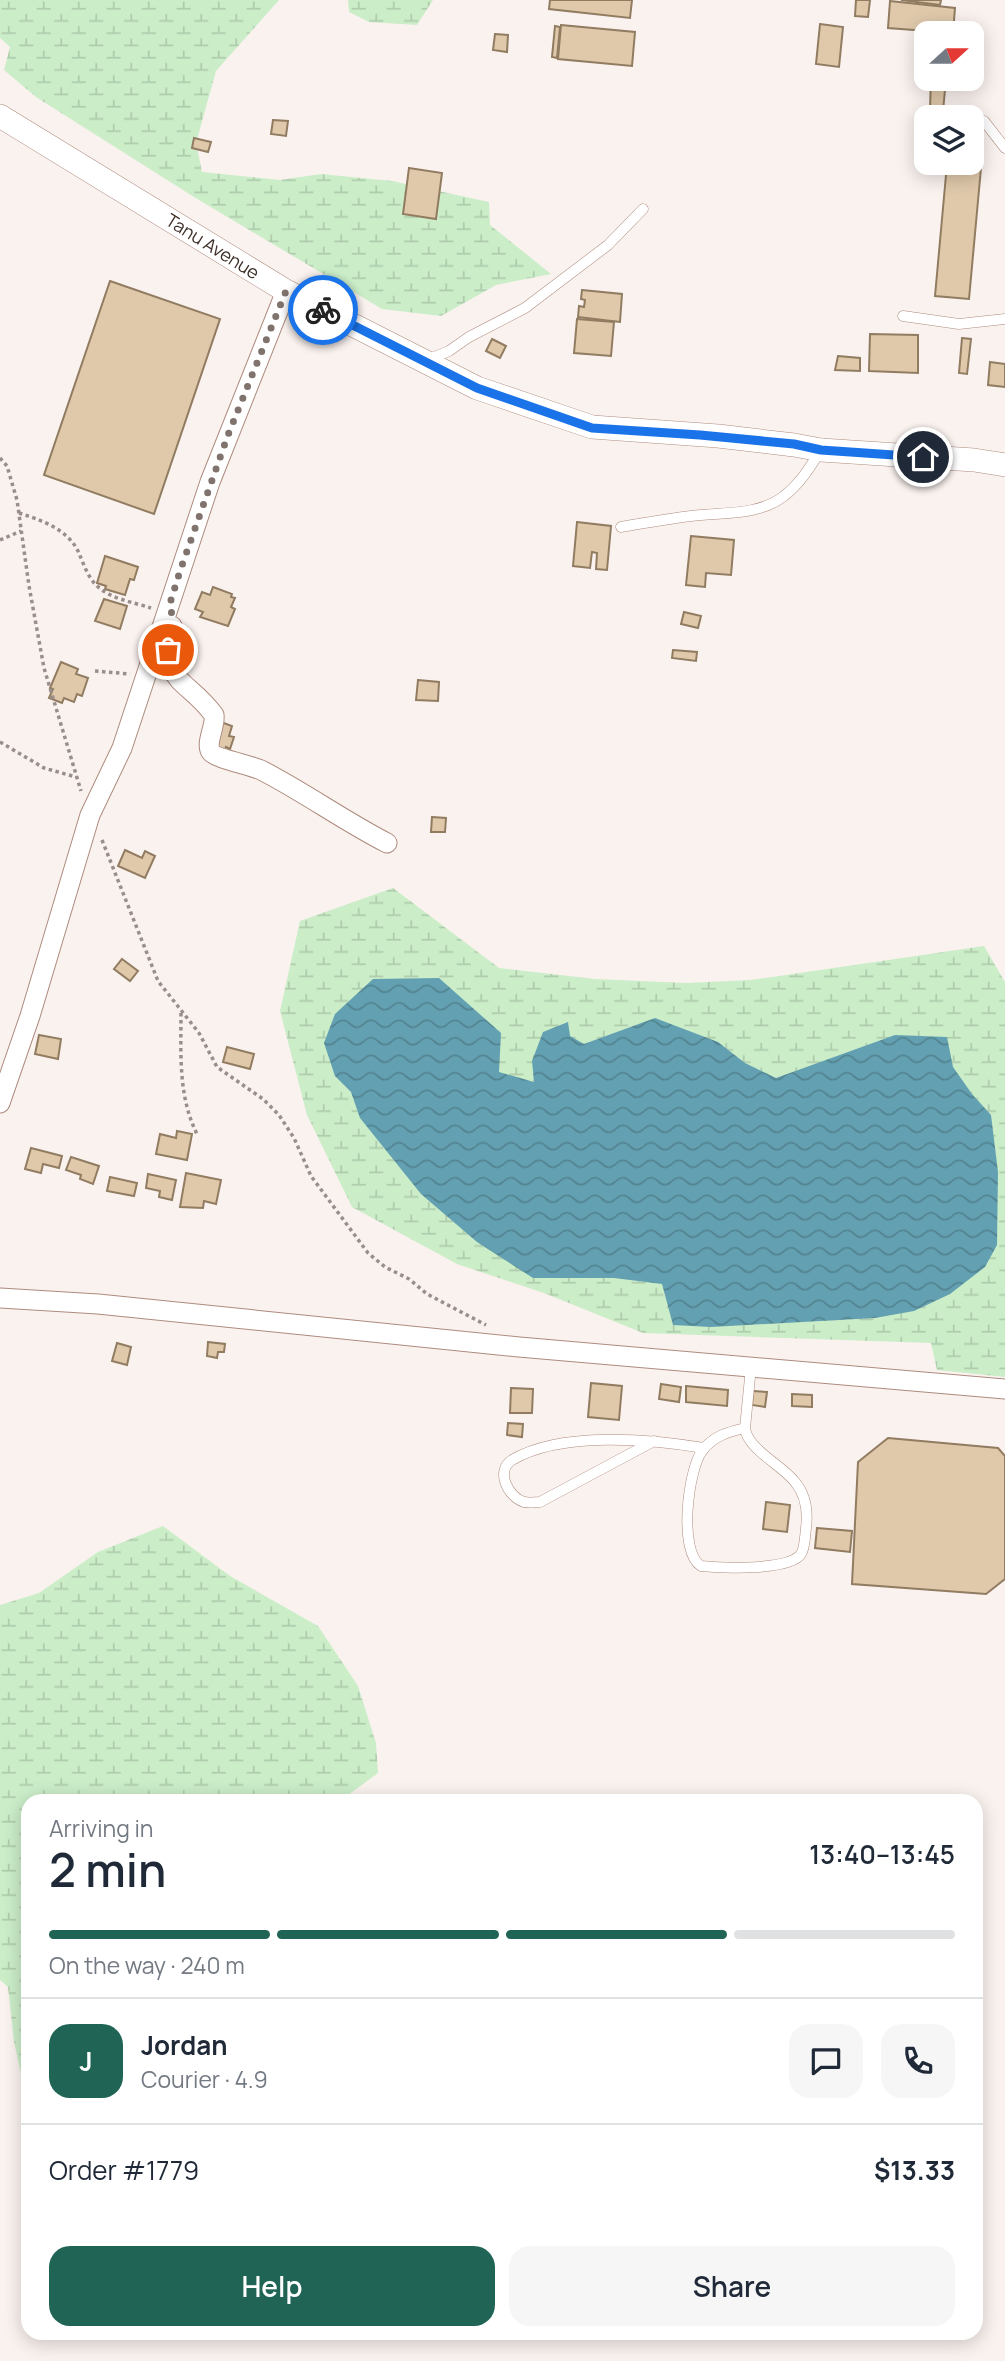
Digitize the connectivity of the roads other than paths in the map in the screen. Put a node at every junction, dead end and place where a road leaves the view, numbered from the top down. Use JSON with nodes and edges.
{"nodes":[{"id":1,"x":0,"y":116,"type":"edge"},
{"id":2,"x":984,"y":121,"type":"dead end"},
{"id":3,"x":1005,"y":148,"type":"edge"},
{"id":4,"x":643,"y":209,"type":"dead end"},
{"id":5,"x":286,"y":291,"type":"junction"},
{"id":6,"x":903,"y":316,"type":"dead end"},
{"id":7,"x":1005,"y":320,"type":"edge"},
{"id":8,"x":425,"y":361,"type":"junction"},
{"id":9,"x":821,"y":450,"type":"junction"},
{"id":10,"x":1005,"y":466,"type":"edge"},
{"id":11,"x":621,"y":527,"type":"dead end"},
{"id":12,"x":169,"y":607,"type":"junction"},
{"id":13,"x":387,"y":843,"type":"dead end"},
{"id":14,"x":0,"y":1103,"type":"edge"},
{"id":15,"x":0,"y":1298,"type":"edge"},
{"id":16,"x":751,"y":1367,"type":"junction"},
{"id":17,"x":1005,"y":1389,"type":"edge"},
{"id":18,"x":745,"y":1428,"type":"junction"},
{"id":19,"x":654,"y":1441,"type":"junction"},
{"id":20,"x":704,"y":1448,"type":"junction"}],
"edges":[{"from":1,"to":5,"type":"street","name":"Tanu Avenue"},
{"from":2,"to":3,"type":"lane"},
{"from":4,"to":8,"type":"lane"},
{"from":5,"to":8,"type":"street","name":"Tanu Avenue"},
{"from":5,"to":12,"type":"street"},
{"from":6,"to":7,"type":"lane"},
{"from":8,"to":9,"type":"street","name":"Tanu Avenue"},
{"from":9,"to":10,"type":"street","name":"Tanu Avenue"},
{"from":9,"to":11,"type":"lane"},
{"from":12,"to":13,"type":"street"},
{"from":12,"to":14,"type":"street"},
{"from":15,"to":16,"type":"street"},
{"from":16,"to":17,"type":"street"},
{"from":16,"to":18,"type":"lane"},
{"from":18,"to":20,"type":"lane"},
{"from":18,"to":20,"type":"lane"},
{"from":19,"to":19,"type":"lane"},
{"from":19,"to":20,"type":"lane"}]}
